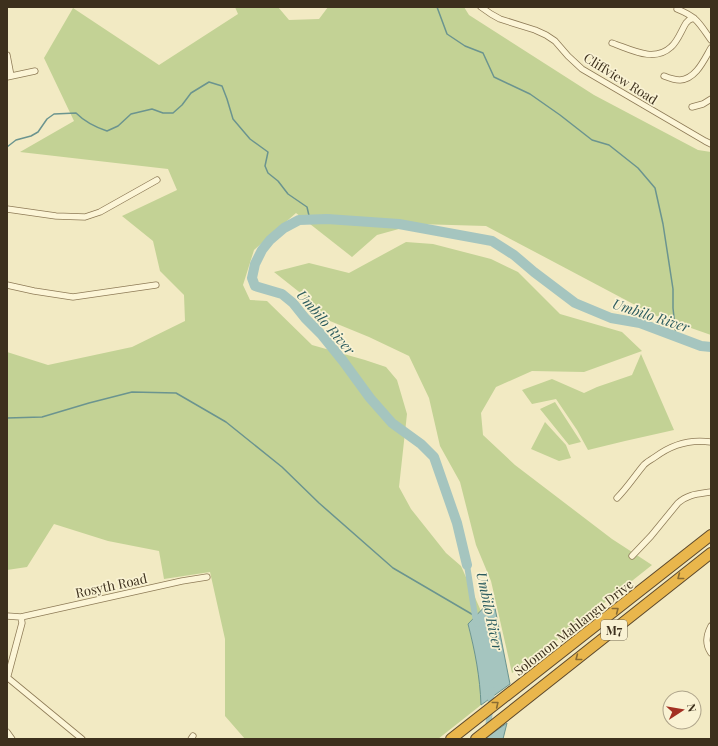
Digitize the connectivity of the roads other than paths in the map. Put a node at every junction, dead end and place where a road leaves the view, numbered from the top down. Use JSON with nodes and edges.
{"nodes":[{"id":1,"x":481,"y":7,"type":"edge"},
{"id":2,"x":677,"y":9,"type":"dead end"},
{"id":3,"x":694,"y":18,"type":"junction"},
{"id":4,"x":711,"y":39,"type":"edge"},
{"id":5,"x":612,"y":43,"type":"dead end"},
{"id":6,"x":711,"y":48,"type":"edge"},
{"id":7,"x":7,"y":55,"type":"edge"},
{"id":8,"x":35,"y":71,"type":"dead end"},
{"id":9,"x":9,"y":76,"type":"edge"},
{"id":10,"x":664,"y":76,"type":"dead end"},
{"id":11,"x":711,"y":99,"type":"edge"},
{"id":12,"x":692,"y":107,"type":"dead end"},
{"id":13,"x":711,"y":144,"type":"edge"},
{"id":14,"x":157,"y":180,"type":"dead end"},
{"id":15,"x":7,"y":209,"type":"edge"},
{"id":16,"x":7,"y":284,"type":"edge"},
{"id":17,"x":156,"y":285,"type":"dead end"},
{"id":18,"x":711,"y":442,"type":"edge"},
{"id":19,"x":711,"y":492,"type":"edge"},
{"id":20,"x":617,"y":498,"type":"dead end"},
{"id":21,"x":711,"y":535,"type":"edge"},
{"id":22,"x":711,"y":553,"type":"edge"},
{"id":23,"x":632,"y":556,"type":"dead end"},
{"id":24,"x":207,"y":577,"type":"dead end"},
{"id":25,"x":7,"y":616,"type":"edge"},
{"id":26,"x":21,"y":617,"type":"junction"},
{"id":27,"x":711,"y":626,"type":"edge"},
{"id":28,"x":711,"y":653,"type":"edge"},
{"id":29,"x":7,"y":678,"type":"edge"},
{"id":30,"x":7,"y":732,"type":"edge"},
{"id":31,"x":12,"y":739,"type":"edge"},
{"id":32,"x":82,"y":739,"type":"edge"},
{"id":33,"x":451,"y":739,"type":"edge"},
{"id":34,"x":476,"y":739,"type":"edge"}],
"edges":[{"from":1,"to":13,"type":"street","name":"Cliffview Road"},
{"from":2,"to":3,"type":"street"},
{"from":3,"to":4,"type":"street"},
{"from":3,"to":5,"type":"street"},
{"from":6,"to":10,"type":"street"},
{"from":7,"to":9,"type":"street"},
{"from":8,"to":9,"type":"street"},
{"from":11,"to":12,"type":"street"},
{"from":14,"to":15,"type":"street"},
{"from":16,"to":17,"type":"street"},
{"from":18,"to":20,"type":"street"},
{"from":19,"to":23,"type":"street"},
{"from":33,"to":21,"type":"highway","name":"Solomon Mahlangu Drive","number":"M7","one_way":true},
{"from":22,"to":34,"type":"highway","name":"Solomon Mahlangu Drive","number":"M7","one_way":true},
{"from":24,"to":26,"type":"street","name":"Rosyth Road"},
{"from":25,"to":26,"type":"street","name":"Rosyth Road"},
{"from":26,"to":29,"type":"street"},
{"from":27,"to":28,"type":"street"},
{"from":29,"to":32,"type":"street"},
{"from":30,"to":31,"type":"street"}]}
